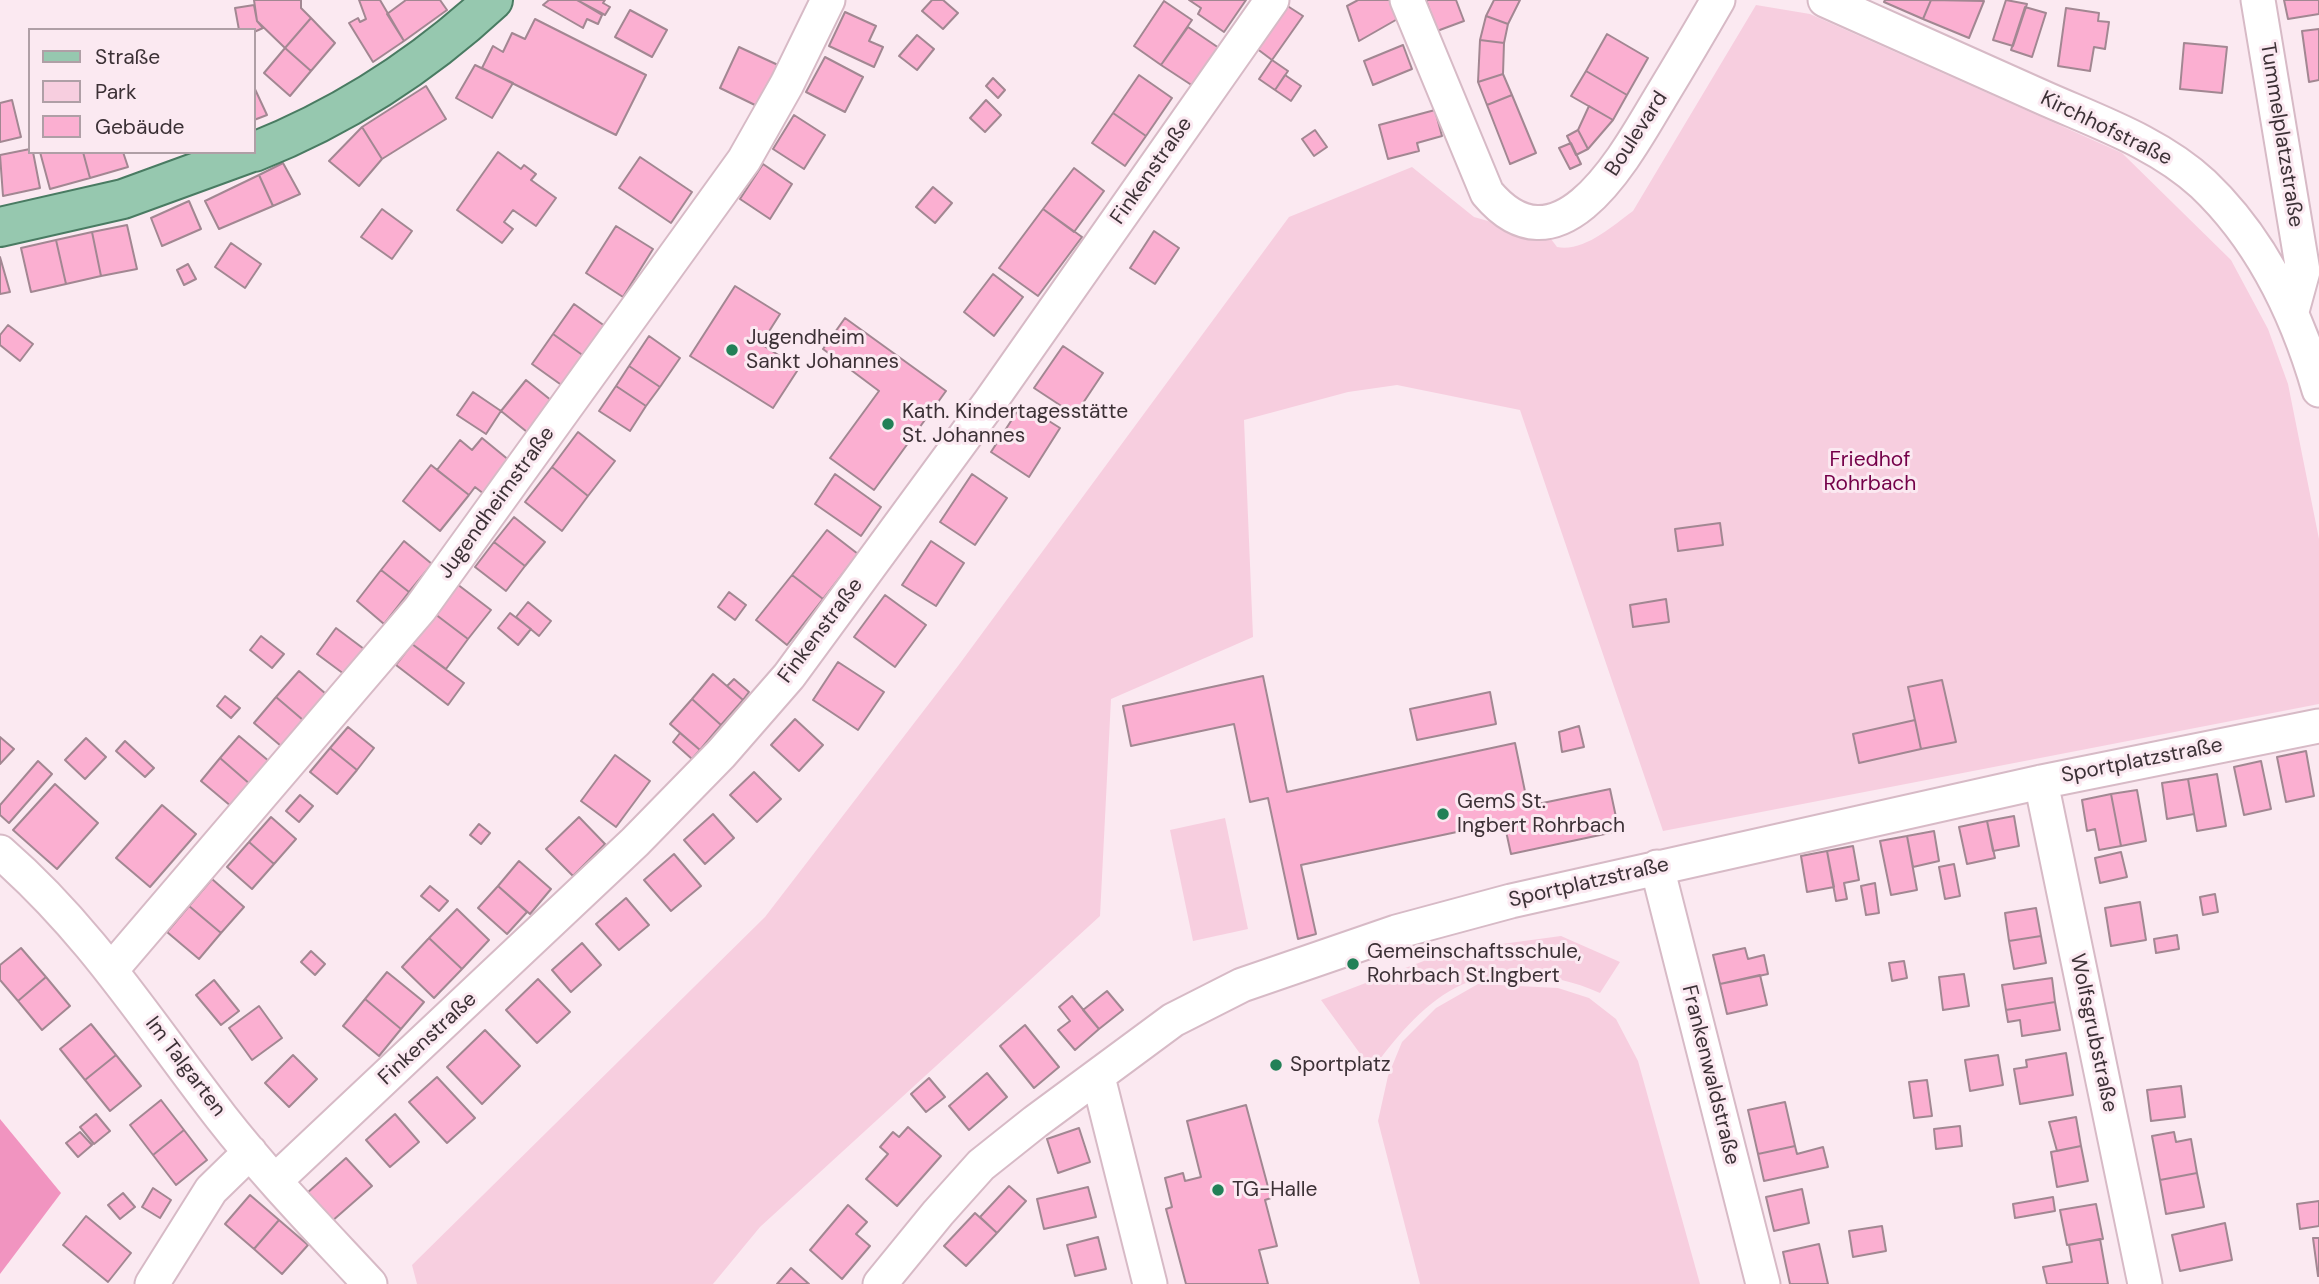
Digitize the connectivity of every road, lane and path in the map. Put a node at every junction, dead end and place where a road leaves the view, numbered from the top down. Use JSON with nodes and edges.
{"nodes":[{"id":1,"x":493,"y":0,"type":"edge"},
{"id":2,"x":828,"y":0,"type":"edge"},
{"id":3,"x":1272,"y":0,"type":"edge"},
{"id":4,"x":1407,"y":0,"type":"edge"},
{"id":5,"x":1718,"y":0,"type":"edge"},
{"id":6,"x":1825,"y":0,"type":"edge"},
{"id":7,"x":2258,"y":0,"type":"edge"},
{"id":8,"x":256,"y":151,"type":"edge"},
{"id":9,"x":247,"y":154,"type":"edge"},
{"id":10,"x":0,"y":227,"type":"edge"},
{"id":11,"x":2292,"y":311,"type":"junction"},
{"id":12,"x":2319,"y":390,"type":"edge"},
{"id":13,"x":2319,"y":726,"type":"edge"},
{"id":14,"x":2041,"y":782,"type":"junction"},
{"id":15,"x":0,"y":852,"type":"edge"},
{"id":16,"x":1657,"y":867,"type":"junction"},
{"id":17,"x":112,"y":969,"type":"junction"},
{"id":18,"x":1098,"y":1077,"type":"junction"},
{"id":19,"x":250,"y":1152,"type":"junction"},
{"id":20,"x":275,"y":1181,"type":"junction"},
{"id":21,"x":152,"y":1284,"type":"edge"},
{"id":22,"x":370,"y":1284,"type":"edge"},
{"id":23,"x":880,"y":1284,"type":"edge"},
{"id":24,"x":1150,"y":1284,"type":"edge"},
{"id":25,"x":1763,"y":1284,"type":"edge"},
{"id":26,"x":2145,"y":1284,"type":"edge"}],
"edges":[{"from":1,"to":8,"type":"main road"},
{"from":2,"to":17,"type":"street","name":"Jugendheimstraße"},
{"from":3,"to":20,"type":"street","name":"Finkenstraße"},
{"from":4,"to":5,"type":"street","name":"Boulevard"},
{"from":6,"to":11,"type":"street","name":"Kirchhofstraße"},
{"from":7,"to":11,"type":"street","name":"Tummelplatzstraße"},
{"from":9,"to":10,"type":"main road"},
{"from":11,"to":12,"type":"street","name":"Kirchhofstraße"},
{"from":13,"to":14,"type":"street","name":"Sportplatzstraße"},
{"from":14,"to":16,"type":"street","name":"Sportplatzstraße"},
{"from":14,"to":26,"type":"street","name":"Wolfsgrubstraße"},
{"from":15,"to":17,"type":"street","name":"Im Talgarten"},
{"from":16,"to":18,"type":"street","name":"Sportplatzstraße"},
{"from":16,"to":25,"type":"street","name":"Frankenwaldstraße"},
{"from":17,"to":19,"type":"street","name":"Im Talgarten"},
{"from":18,"to":23,"type":"street","name":"Sportplatzstraße"},
{"from":18,"to":24,"type":"street"},
{"from":19,"to":20,"type":"street","name":"Im Talgarten"},
{"from":19,"to":21,"type":"street"},
{"from":20,"to":22,"type":"street","name":"Im Talgarten"}]}
